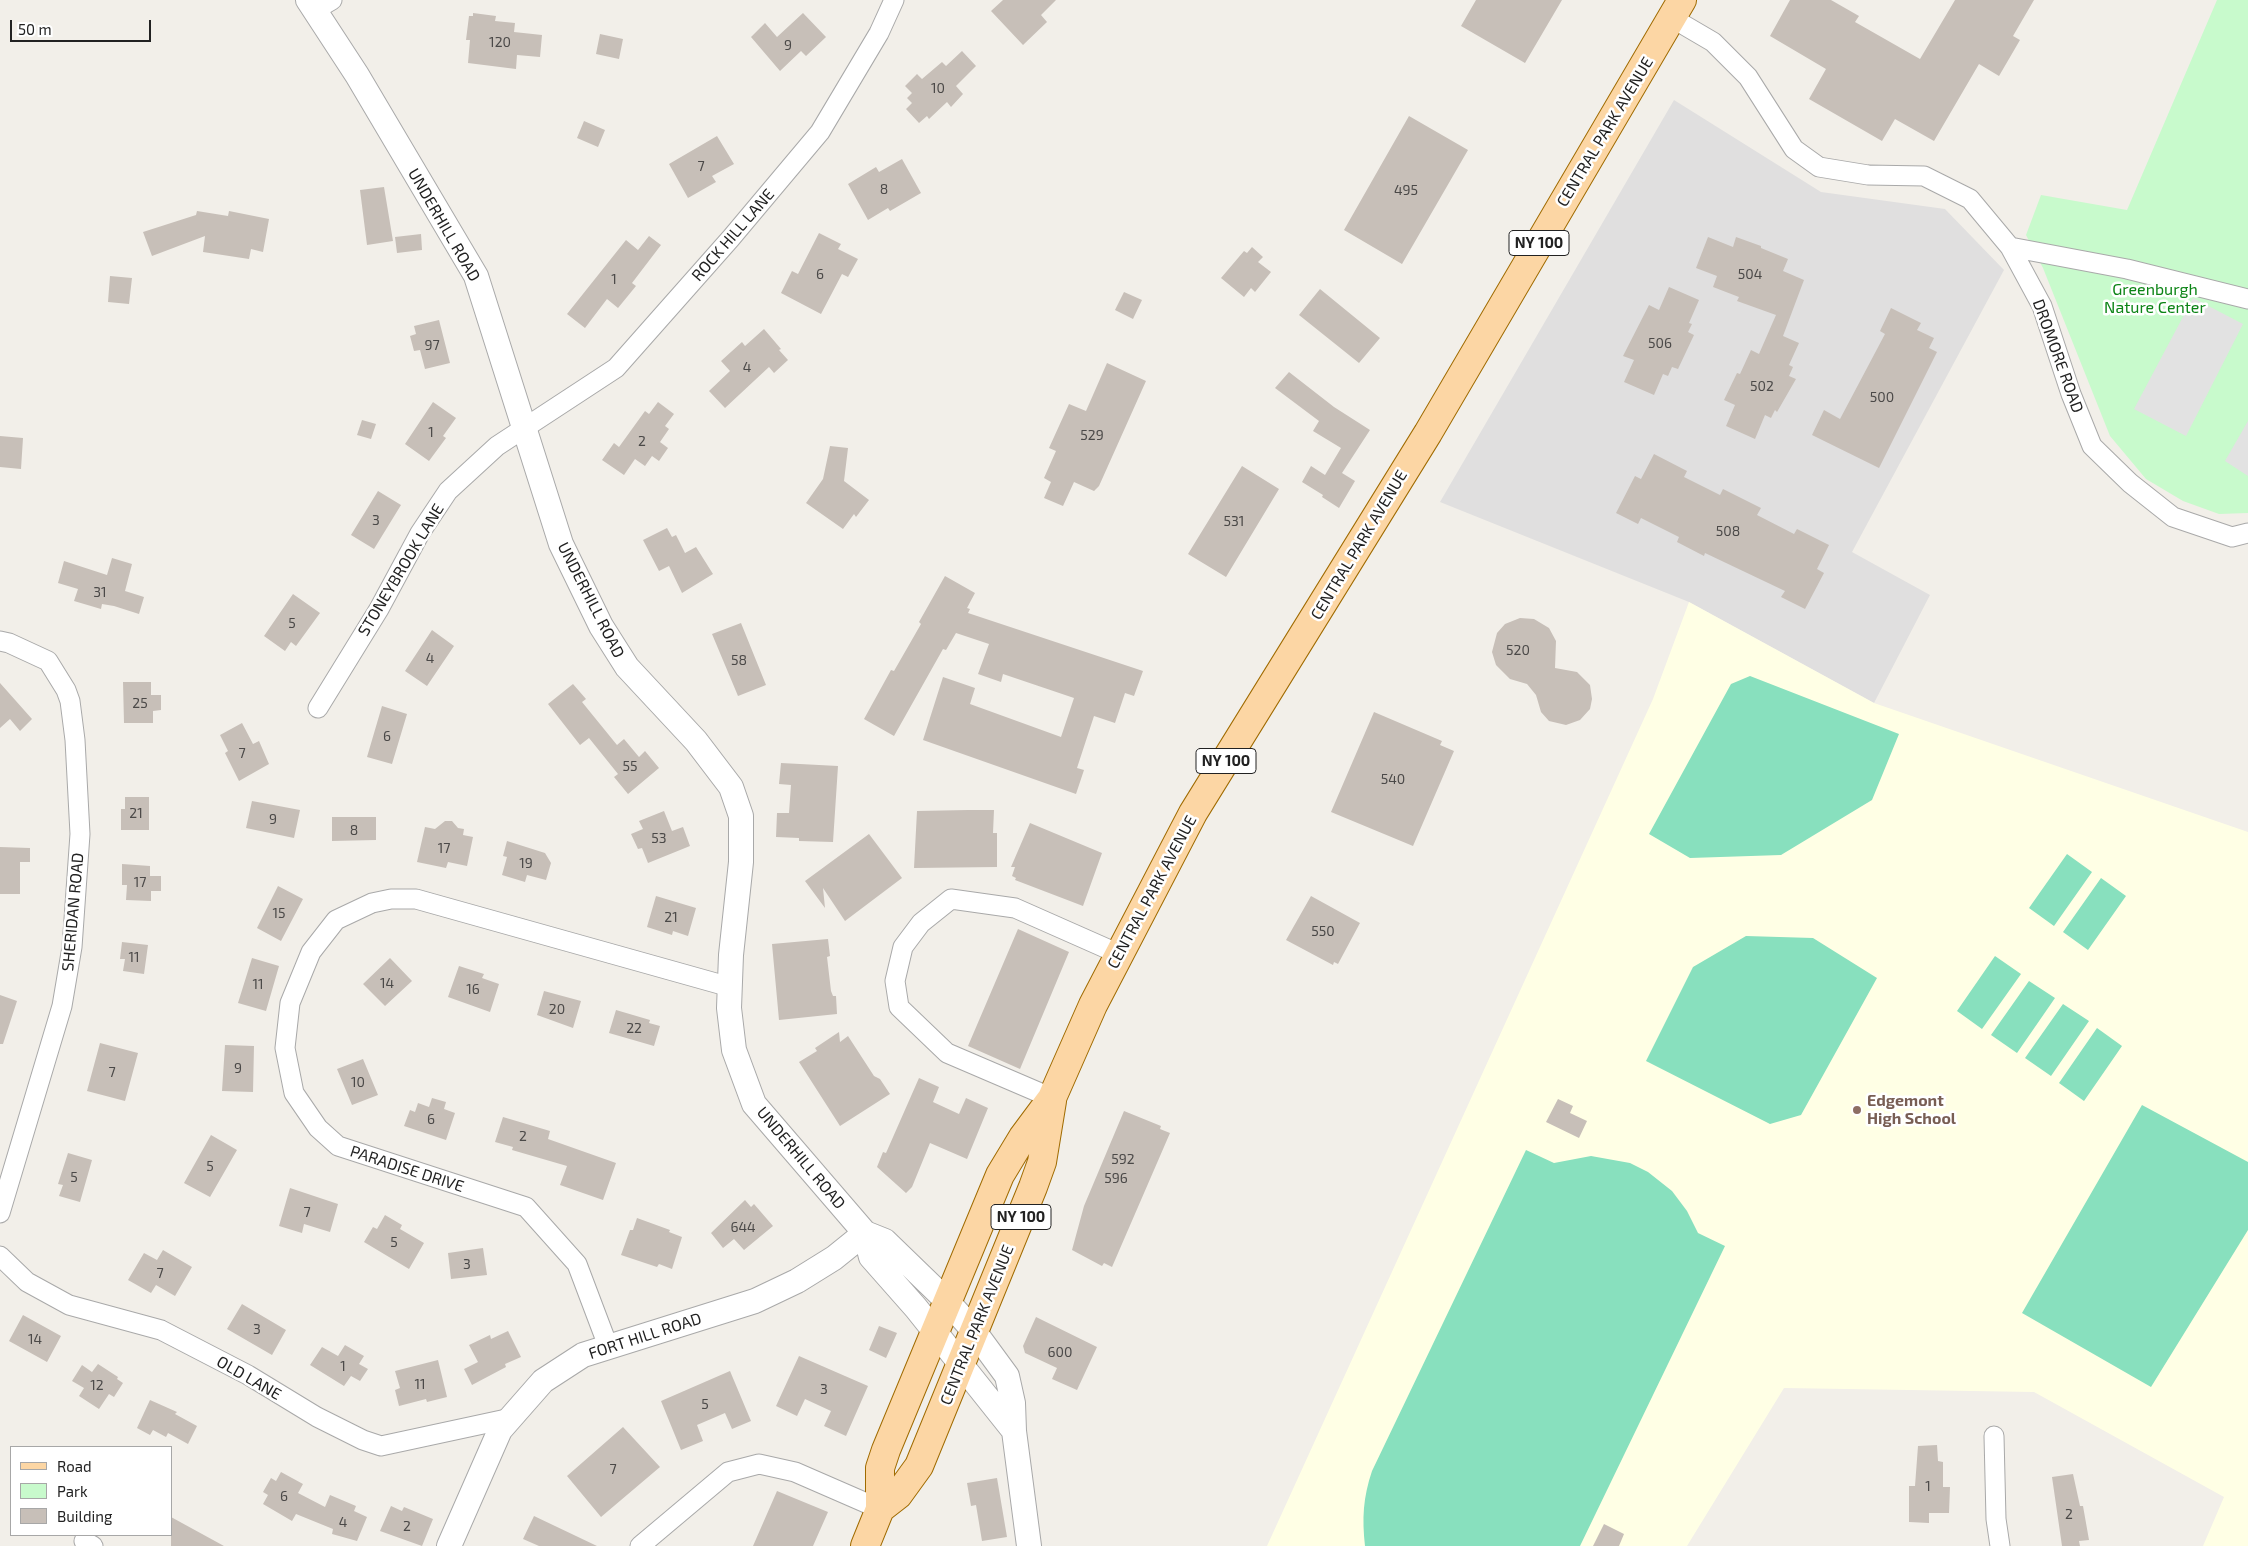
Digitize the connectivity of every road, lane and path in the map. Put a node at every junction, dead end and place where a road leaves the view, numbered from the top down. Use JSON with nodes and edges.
{"nodes":[{"id":1,"x":894,"y":0,"type":"edge"},
{"id":2,"x":318,"y":3,"type":"edge"},
{"id":3,"x":1677,"y":9,"type":"edge"},
{"id":4,"x":2010,"y":247,"type":"junction"},
{"id":5,"x":2248,"y":299,"type":"edge"},
{"id":6,"x":524,"y":427,"type":"junction"},
{"id":7,"x":2248,"y":533,"type":"edge"},
{"id":8,"x":0,"y":641,"type":"edge"},
{"id":9,"x":318,"y":708,"type":"dead end"},
{"id":10,"x":1119,"y":954,"type":"junction"},
{"id":11,"x":730,"y":987,"type":"junction"},
{"id":12,"x":1052,"y":1098,"type":"junction"},
{"id":13,"x":0,"y":1213,"type":"edge"},
{"id":14,"x":864,"y":1233,"type":"junction"},
{"id":15,"x":0,"y":1256,"type":"edge"},
{"id":16,"x":947,"y":1301,"type":"junction"},
{"id":17,"x":935,"y":1331,"type":"junction"},
{"id":18,"x":974,"y":1331,"type":"junction"},
{"id":19,"x":608,"y":1346,"type":"junction"},
{"id":20,"x":961,"y":1363,"type":"junction"},
{"id":21,"x":510,"y":1418,"type":"junction"},
{"id":22,"x":1014,"y":1432,"type":"junction"},
{"id":23,"x":1994,"y":1436,"type":"dead end"},
{"id":24,"x":880,"y":1509,"type":"junction"},
{"id":25,"x":449,"y":1546,"type":"edge"},
{"id":26,"x":640,"y":1546,"type":"edge"},
{"id":27,"x":865,"y":1546,"type":"edge"},
{"id":28,"x":1029,"y":1546,"type":"edge"},
{"id":29,"x":2000,"y":1546,"type":"edge"}],
"edges":[{"from":1,"to":6,"type":"street","name":"ROCK HILL LANE"},
{"from":2,"to":6,"type":"street","name":"UNDERHILL ROAD"},
{"from":3,"to":4,"type":"street","name":"DROMORE ROAD"},
{"from":3,"to":10,"type":"main road","name":"CENTRAL PARK AVENUE","number":"NY 100"},
{"from":4,"to":5,"type":"street"},
{"from":4,"to":7,"type":"street","name":"DROMORE ROAD"},
{"from":6,"to":9,"type":"street","name":"STONEYBROOK LANE"},
{"from":6,"to":11,"type":"street","name":"UNDERHILL ROAD"},
{"from":8,"to":13,"type":"street","name":"SHERIDAN ROAD"},
{"from":10,"to":12,"type":"main road","name":"CENTRAL PARK AVENUE","number":"NY 100"},
{"from":10,"to":12,"type":"street"},
{"from":11,"to":14,"type":"street","name":"UNDERHILL ROAD"},
{"from":11,"to":19,"type":"street","name":"PARADISE DRIVE"},
{"from":12,"to":16,"type":"main road","name":"CENTRAL PARK AVENUE","number":"NY 100"},
{"from":12,"to":18,"type":"main road","name":"CENTRAL PARK AVENUE","number":"NY 100"},
{"from":14,"to":16,"type":"street","name":"UNDERHILL ROAD"},
{"from":14,"to":17,"type":"street","name":"UNDERHILL ROAD"},
{"from":14,"to":19,"type":"street","name":"FORT HILL ROAD"},
{"from":15,"to":21,"type":"street","name":"OLD LANE"},
{"from":16,"to":17,"type":"main road","name":"CENTRAL PARK AVENUE","number":"NY 100"},
{"from":16,"to":18,"type":"street","name":"UNDERHILL ROAD"},
{"from":17,"to":20,"type":"street","name":"UNDERHILL ROAD"},
{"from":17,"to":24,"type":"main road","name":"CENTRAL PARK AVENUE","number":"NY 100"},
{"from":18,"to":20,"type":"main road","name":"CENTRAL PARK AVENUE","number":"NY 100"},
{"from":18,"to":22,"type":"street","name":"UNDERHILL ROAD"},
{"from":19,"to":21,"type":"street","name":"FORT HILL ROAD"},
{"from":20,"to":22,"type":"street","name":"UNDERHILL ROAD"},
{"from":20,"to":24,"type":"main road","name":"CENTRAL PARK AVENUE","number":"NY 100"},
{"from":21,"to":25,"type":"street","name":"FORT HILL ROAD"},
{"from":22,"to":28,"type":"street","name":"UNDERHILL ROAD"},
{"from":23,"to":29,"type":"street"},
{"from":24,"to":26,"type":"street"},
{"from":24,"to":27,"type":"main road","name":"CENTRAL PARK AVENUE","number":"NY 100"}]}
